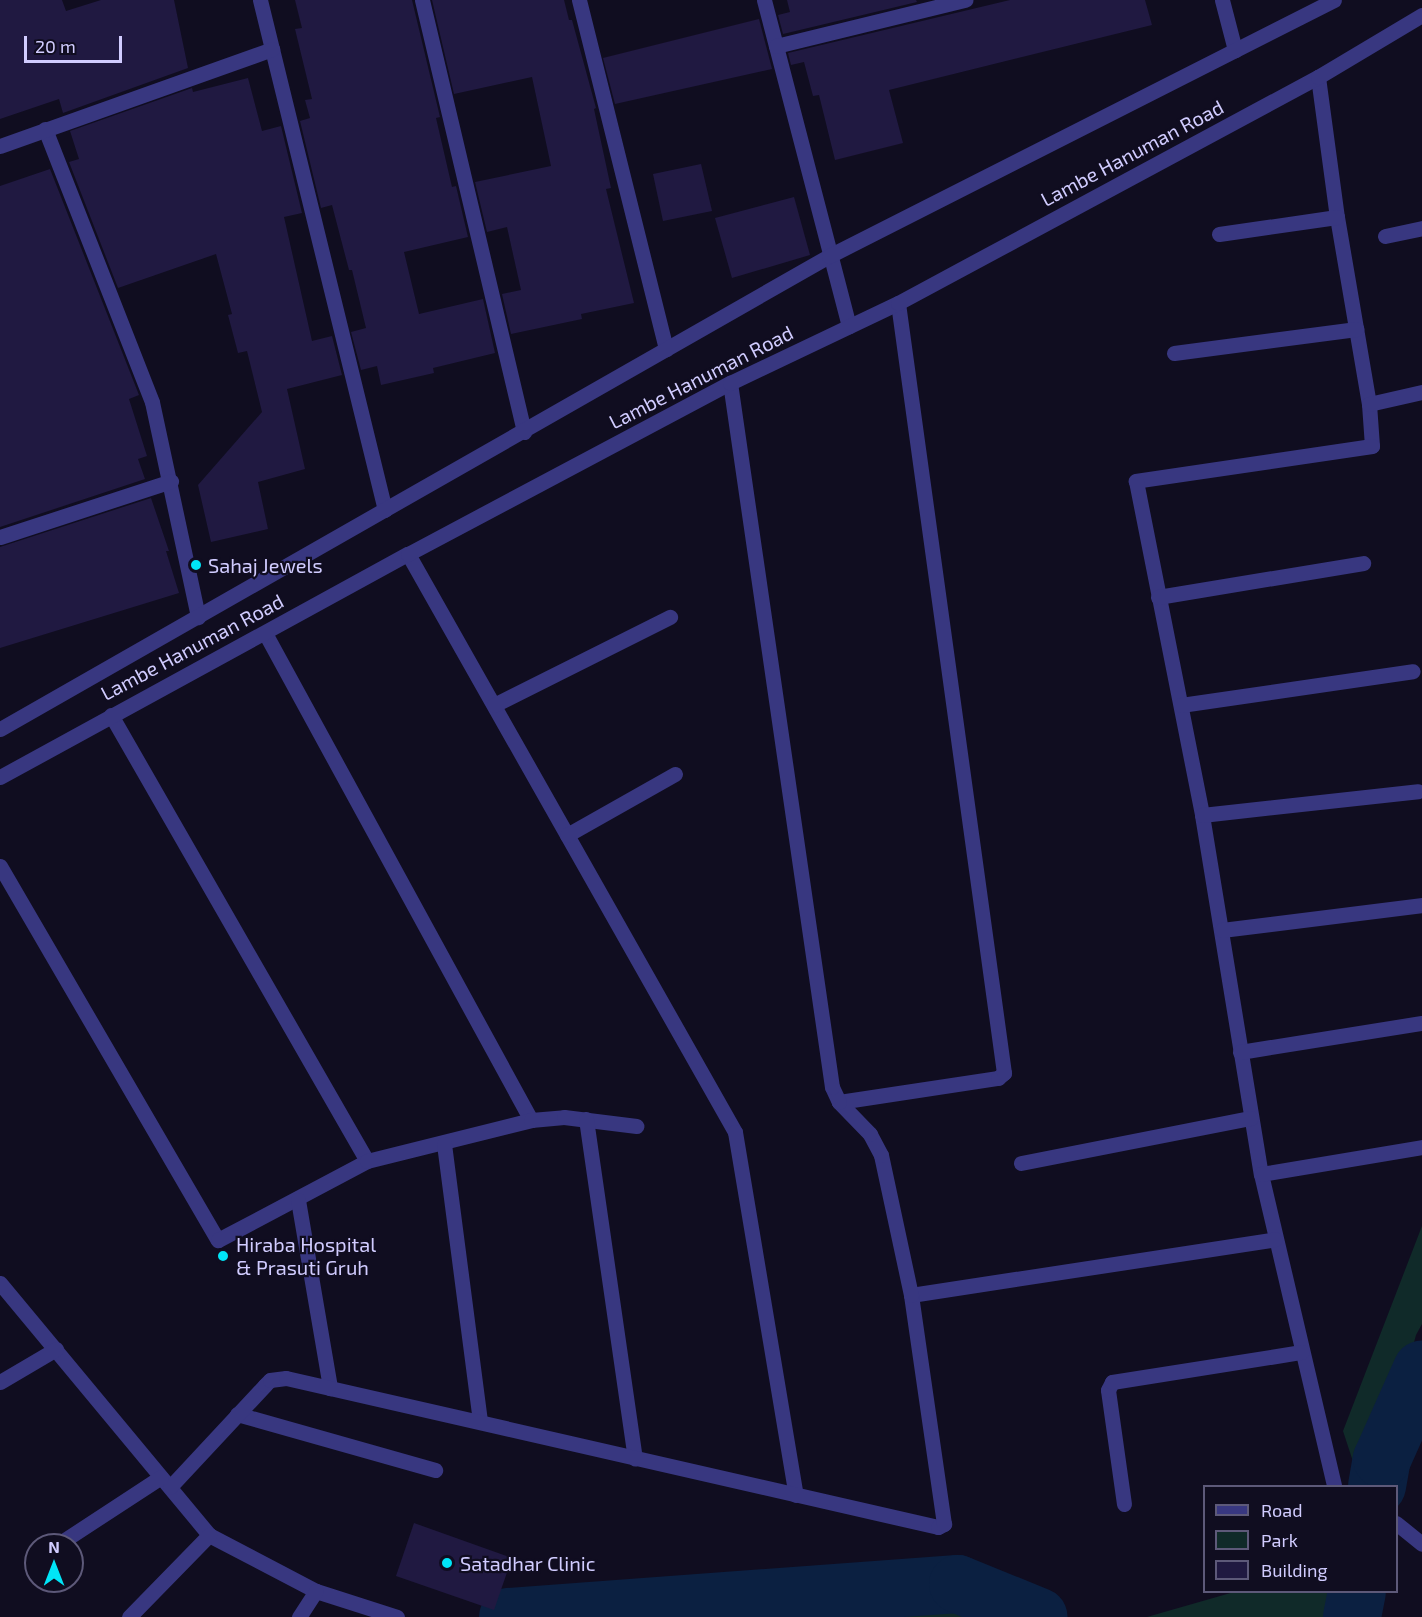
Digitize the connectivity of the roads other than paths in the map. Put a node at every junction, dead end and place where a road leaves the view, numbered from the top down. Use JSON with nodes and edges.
{"nodes":[{"id":1,"x":260,"y":0,"type":"edge"},
{"id":2,"x":422,"y":0,"type":"edge"},
{"id":3,"x":579,"y":0,"type":"edge"},
{"id":4,"x":764,"y":0,"type":"edge"},
{"id":5,"x":964,"y":0,"type":"edge"},
{"id":6,"x":1222,"y":0,"type":"edge"},
{"id":7,"x":1334,"y":0,"type":"edge"},
{"id":8,"x":1422,"y":15,"type":"edge"},
{"id":9,"x":776,"y":46,"type":"junction"},
{"id":10,"x":272,"y":49,"type":"junction"},
{"id":11,"x":1235,"y":50,"type":"junction"},
{"id":12,"x":1318,"y":76,"type":"junction"},
{"id":13,"x":45,"y":129,"type":"junction"},
{"id":14,"x":0,"y":146,"type":"edge"},
{"id":15,"x":1337,"y":217,"type":"junction"},
{"id":16,"x":1422,"y":228,"type":"edge"},
{"id":17,"x":1219,"y":234,"type":"dead end"},
{"id":18,"x":1385,"y":236,"type":"dead end"},
{"id":19,"x":829,"y":256,"type":"junction"},
{"id":20,"x":898,"y":303,"type":"junction"},
{"id":21,"x":849,"y":326,"type":"junction"},
{"id":22,"x":1356,"y":329,"type":"junction"},
{"id":23,"x":666,"y":349,"type":"junction"},
{"id":24,"x":1174,"y":353,"type":"dead end"},
{"id":25,"x":730,"y":383,"type":"junction"},
{"id":26,"x":1422,"y":392,"type":"edge"},
{"id":27,"x":1369,"y":404,"type":"junction"},
{"id":28,"x":524,"y":432,"type":"junction"},
{"id":29,"x":171,"y":481,"type":"junction"},
{"id":30,"x":385,"y":510,"type":"junction"},
{"id":31,"x":0,"y":537,"type":"edge"},
{"id":32,"x":408,"y":554,"type":"junction"},
{"id":33,"x":1363,"y":563,"type":"dead end"},
{"id":34,"x":1158,"y":597,"type":"junction"},
{"id":35,"x":198,"y":616,"type":"junction"},
{"id":36,"x":670,"y":617,"type":"dead end"},
{"id":37,"x":265,"y":633,"type":"junction"},
{"id":38,"x":1413,"y":671,"type":"dead end"},
{"id":39,"x":494,"y":705,"type":"junction"},
{"id":40,"x":1181,"y":705,"type":"junction"},
{"id":41,"x":111,"y":714,"type":"junction"},
{"id":42,"x":0,"y":729,"type":"edge"},
{"id":43,"x":675,"y":774,"type":"dead end"},
{"id":44,"x":0,"y":777,"type":"edge"},
{"id":45,"x":1418,"y":791,"type":"dead end"},
{"id":46,"x":1202,"y":815,"type":"junction"},
{"id":47,"x":567,"y":835,"type":"junction"},
{"id":48,"x":0,"y":866,"type":"edge"},
{"id":49,"x":1422,"y":905,"type":"edge"},
{"id":50,"x":1222,"y":930,"type":"junction"},
{"id":51,"x":1422,"y":1023,"type":"edge"},
{"id":52,"x":1240,"y":1052,"type":"junction"},
{"id":53,"x":838,"y":1102,"type":"junction"},
{"id":54,"x":1251,"y":1118,"type":"junction"},
{"id":55,"x":586,"y":1119,"type":"junction"},
{"id":56,"x":531,"y":1120,"type":"junction"},
{"id":57,"x":636,"y":1126,"type":"dead end"},
{"id":58,"x":444,"y":1144,"type":"junction"},
{"id":59,"x":1422,"y":1147,"type":"edge"},
{"id":60,"x":367,"y":1161,"type":"junction"},
{"id":61,"x":1021,"y":1163,"type":"dead end"},
{"id":62,"x":1261,"y":1174,"type":"junction"},
{"id":63,"x":298,"y":1200,"type":"junction"},
{"id":64,"x":1275,"y":1239,"type":"junction"},
{"id":65,"x":0,"y":1283,"type":"edge"},
{"id":66,"x":911,"y":1295,"type":"junction"},
{"id":67,"x":56,"y":1349,"type":"junction"},
{"id":68,"x":1302,"y":1352,"type":"junction"},
{"id":69,"x":0,"y":1382,"type":"edge"},
{"id":70,"x":330,"y":1388,"type":"junction"},
{"id":71,"x":237,"y":1414,"type":"junction"},
{"id":72,"x":480,"y":1422,"type":"junction"},
{"id":73,"x":635,"y":1458,"type":"junction"},
{"id":74,"x":435,"y":1470,"type":"dead end"},
{"id":75,"x":165,"y":1482,"type":"junction"},
{"id":76,"x":1334,"y":1485,"type":"edge"},
{"id":77,"x":796,"y":1495,"type":"junction"},
{"id":78,"x":1124,"y":1504,"type":"dead end"},
{"id":79,"x":1398,"y":1525,"type":"edge"},
{"id":80,"x":78,"y":1533,"type":"edge"},
{"id":81,"x":209,"y":1535,"type":"junction"},
{"id":82,"x":1422,"y":1544,"type":"edge"},
{"id":83,"x":316,"y":1591,"type":"junction"},
{"id":84,"x":129,"y":1617,"type":"edge"},
{"id":85,"x":299,"y":1617,"type":"edge"},
{"id":86,"x":397,"y":1617,"type":"edge"}],
"edges":[{"from":1,"to":10,"type":"street"},
{"from":2,"to":28,"type":"street"},
{"from":3,"to":23,"type":"street"},
{"from":4,"to":9,"type":"street"},
{"from":5,"to":9,"type":"street"},
{"from":6,"to":11,"type":"street"},
{"from":7,"to":11,"type":"street"},
{"from":8,"to":12,"type":"street","name":"Lambe Hanuman Road"},
{"from":9,"to":19,"type":"street"},
{"from":10,"to":13,"type":"street"},
{"from":10,"to":30,"type":"street"},
{"from":11,"to":19,"type":"street"},
{"from":12,"to":15,"type":"street"},
{"from":12,"to":20,"type":"street","name":"Lambe Hanuman Road"},
{"from":13,"to":14,"type":"street"},
{"from":13,"to":29,"type":"street"},
{"from":15,"to":17,"type":"street"},
{"from":15,"to":22,"type":"street"},
{"from":16,"to":18,"type":"street"},
{"from":19,"to":21,"type":"street"},
{"from":19,"to":23,"type":"street"},
{"from":20,"to":21,"type":"street","name":"Lambe Hanuman Road"},
{"from":20,"to":53,"type":"street"},
{"from":21,"to":25,"type":"street","name":"Lambe Hanuman Road"},
{"from":22,"to":24,"type":"street"},
{"from":22,"to":27,"type":"street"},
{"from":23,"to":28,"type":"street"},
{"from":25,"to":32,"type":"street","name":"Lambe Hanuman Road"},
{"from":25,"to":53,"type":"street"},
{"from":26,"to":27,"type":"street"},
{"from":27,"to":34,"type":"street"},
{"from":28,"to":30,"type":"street"},
{"from":29,"to":31,"type":"street"},
{"from":29,"to":35,"type":"street"},
{"from":30,"to":35,"type":"street"},
{"from":32,"to":37,"type":"street","name":"Lambe Hanuman Road"},
{"from":32,"to":39,"type":"street"},
{"from":33,"to":34,"type":"street"},
{"from":34,"to":40,"type":"street"},
{"from":35,"to":42,"type":"street"},
{"from":36,"to":39,"type":"street"},
{"from":37,"to":41,"type":"street","name":"Lambe Hanuman Road"},
{"from":37,"to":56,"type":"street"},
{"from":38,"to":40,"type":"street"},
{"from":39,"to":47,"type":"street"},
{"from":40,"to":46,"type":"street"},
{"from":41,"to":44,"type":"street","name":"Lambe Hanuman Road"},
{"from":41,"to":60,"type":"street"},
{"from":43,"to":47,"type":"street"},
{"from":45,"to":46,"type":"street"},
{"from":46,"to":50,"type":"street"},
{"from":47,"to":77,"type":"street"},
{"from":48,"to":63,"type":"street"},
{"from":49,"to":50,"type":"street"},
{"from":50,"to":52,"type":"street"},
{"from":51,"to":52,"type":"street"},
{"from":52,"to":54,"type":"street"},
{"from":53,"to":66,"type":"street"},
{"from":54,"to":61,"type":"street"},
{"from":54,"to":62,"type":"street"},
{"from":55,"to":56,"type":"street"},
{"from":55,"to":57,"type":"street"},
{"from":55,"to":73,"type":"street"},
{"from":56,"to":58,"type":"street"},
{"from":58,"to":60,"type":"street"},
{"from":58,"to":72,"type":"street"},
{"from":59,"to":62,"type":"street"},
{"from":60,"to":63,"type":"street"},
{"from":62,"to":64,"type":"street"},
{"from":63,"to":70,"type":"street"},
{"from":64,"to":66,"type":"street"},
{"from":64,"to":68,"type":"street"},
{"from":65,"to":67,"type":"street"},
{"from":66,"to":77,"type":"street"},
{"from":67,"to":69,"type":"street"},
{"from":67,"to":75,"type":"street"},
{"from":68,"to":76,"type":"street"},
{"from":68,"to":78,"type":"street"},
{"from":70,"to":71,"type":"street"},
{"from":70,"to":72,"type":"street"},
{"from":71,"to":74,"type":"street"},
{"from":71,"to":75,"type":"street"},
{"from":72,"to":73,"type":"street"},
{"from":73,"to":77,"type":"street"},
{"from":75,"to":80,"type":"street"},
{"from":75,"to":81,"type":"street"},
{"from":79,"to":82,"type":"street"},
{"from":81,"to":83,"type":"street"},
{"from":81,"to":84,"type":"street"},
{"from":83,"to":85,"type":"street"},
{"from":83,"to":86,"type":"street"}]}
